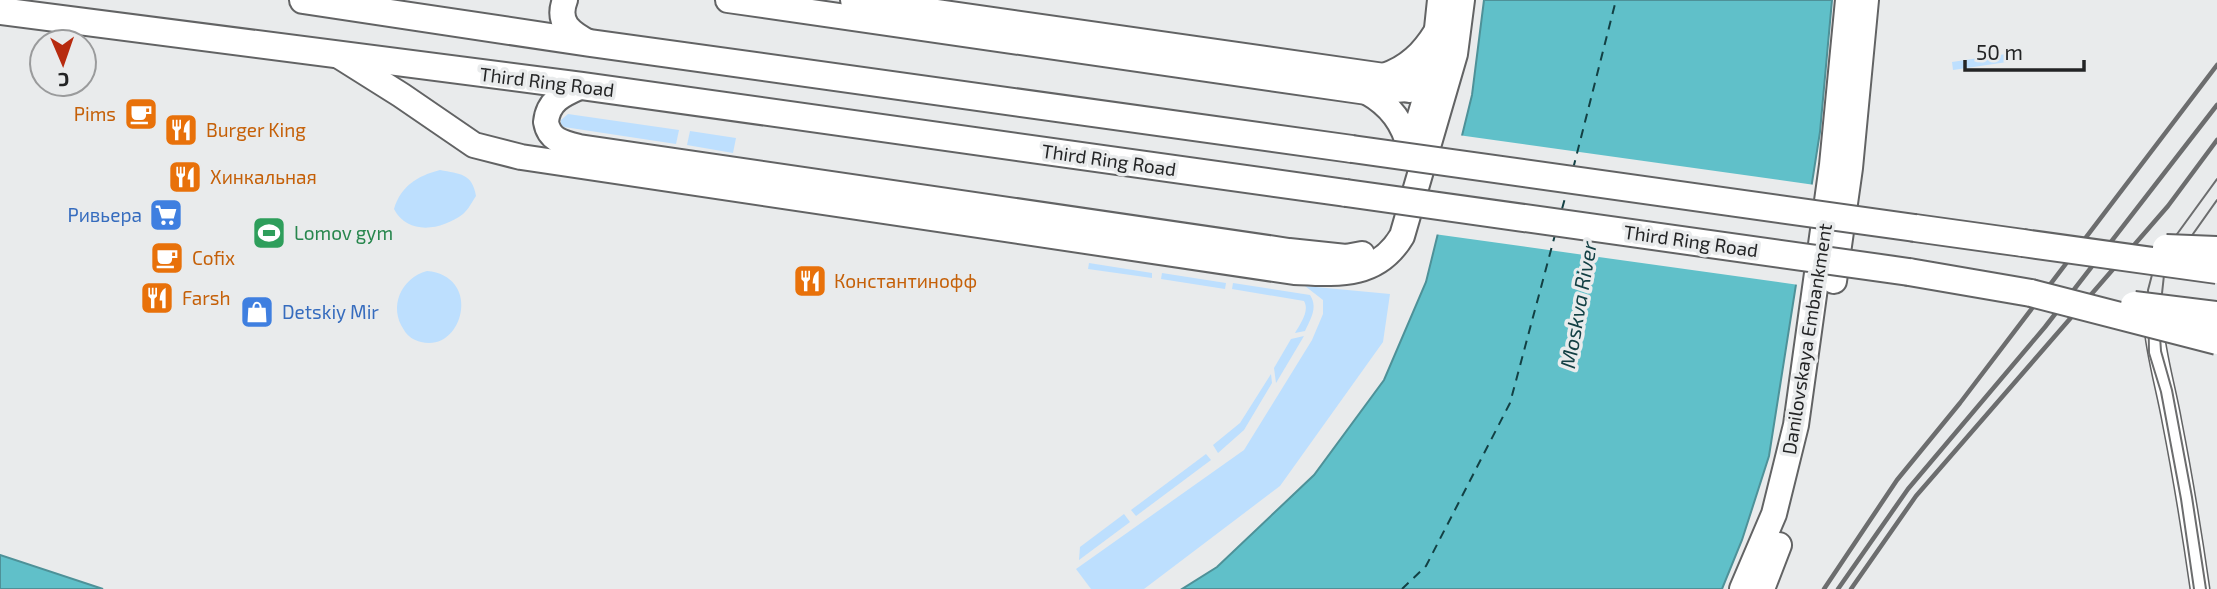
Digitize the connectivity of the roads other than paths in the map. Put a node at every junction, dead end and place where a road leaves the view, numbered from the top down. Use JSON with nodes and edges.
{"nodes":[{"id":1,"x":303,"y":0,"type":"edge"},
{"id":2,"x":311,"y":0,"type":"edge"},
{"id":3,"x":565,"y":0,"type":"edge"},
{"id":4,"x":728,"y":0,"type":"edge"},
{"id":5,"x":853,"y":0,"type":"edge"},
{"id":6,"x":1440,"y":0,"type":"edge"},
{"id":7,"x":1462,"y":0,"type":"edge"},
{"id":8,"x":1848,"y":0,"type":"edge"},
{"id":9,"x":1866,"y":0,"type":"edge"},
{"id":10,"x":0,"y":11,"type":"edge"},
{"id":11,"x":1438,"y":29,"type":"junction"},
{"id":12,"x":590,"y":43,"type":"junction"},
{"id":13,"x":1455,"y":54,"type":"junction"},
{"id":14,"x":339,"y":56,"type":"junction"},
{"id":15,"x":1432,"y":76,"type":"junction"},
{"id":16,"x":1376,"y":84,"type":"junction"},
{"id":17,"x":582,"y":86,"type":"junction"},
{"id":18,"x":1415,"y":98,"type":"junction"},
{"id":19,"x":1432,"y":133,"type":"junction"},
{"id":20,"x":1410,"y":150,"type":"junction"},
{"id":21,"x":1841,"y":166,"type":"junction"},
{"id":22,"x":2023,"y":243,"type":"junction"},
{"id":23,"x":2217,"y":250,"type":"edge"},
{"id":24,"x":2217,"y":270,"type":"edge"},
{"id":25,"x":2031,"y":293,"type":"junction"},
{"id":26,"x":2217,"y":316,"type":"edge"},
{"id":27,"x":2153,"y":321,"type":"dead end"},
{"id":28,"x":2217,"y":341,"type":"edge"},
{"id":29,"x":1742,"y":589,"type":"edge"},
{"id":30,"x":1762,"y":589,"type":"edge"},
{"id":31,"x":2200,"y":589,"type":"edge"}],
"edges":[{"from":1,"to":2,"type":"main road"},
{"from":2,"to":12,"type":"main road"},
{"from":3,"to":12,"type":"main road"},
{"from":4,"to":16,"type":"main road"},
{"from":5,"to":16,"type":"main road"},
{"from":6,"to":11,"type":"main road"},
{"from":7,"to":13,"type":"main road"},
{"from":8,"to":21,"type":"main road"},
{"from":9,"to":21,"type":"main road"},
{"from":10,"to":14,"type":"main road","name":"Third Ring Road"},
{"from":11,"to":15,"type":"main road"},
{"from":11,"to":16,"type":"main road"},
{"from":12,"to":22,"type":"main road","bridge":true},
{"from":13,"to":15,"type":"main road"},
{"from":13,"to":19,"type":"main road"},
{"from":14,"to":17,"type":"main road","name":"Third Ring Road"},
{"from":14,"to":19,"type":"main road"},
{"from":15,"to":18,"type":"main road"},
{"from":16,"to":18,"type":"main road"},
{"from":16,"to":20,"type":"main road"},
{"from":17,"to":20,"type":"main road"},
{"from":17,"to":25,"type":"main road","name":"Third Ring Road","bridge":true},
{"from":18,"to":19,"type":"main road"},
{"from":18,"to":20,"type":"main road"},
{"from":21,"to":29,"type":"main road","name":"Danilovskaya Embankment"},
{"from":21,"to":30,"type":"main road","name":"Danilovskaya Embankment"},
{"from":22,"to":23,"type":"main road","bridge":true},
{"from":22,"to":24,"type":"main road","bridge":true},
{"from":25,"to":26,"type":"main road","name":"Third Ring Road","bridge":true},
{"from":25,"to":28,"type":"main road","bridge":true},
{"from":27,"to":31,"type":"street"}]}
